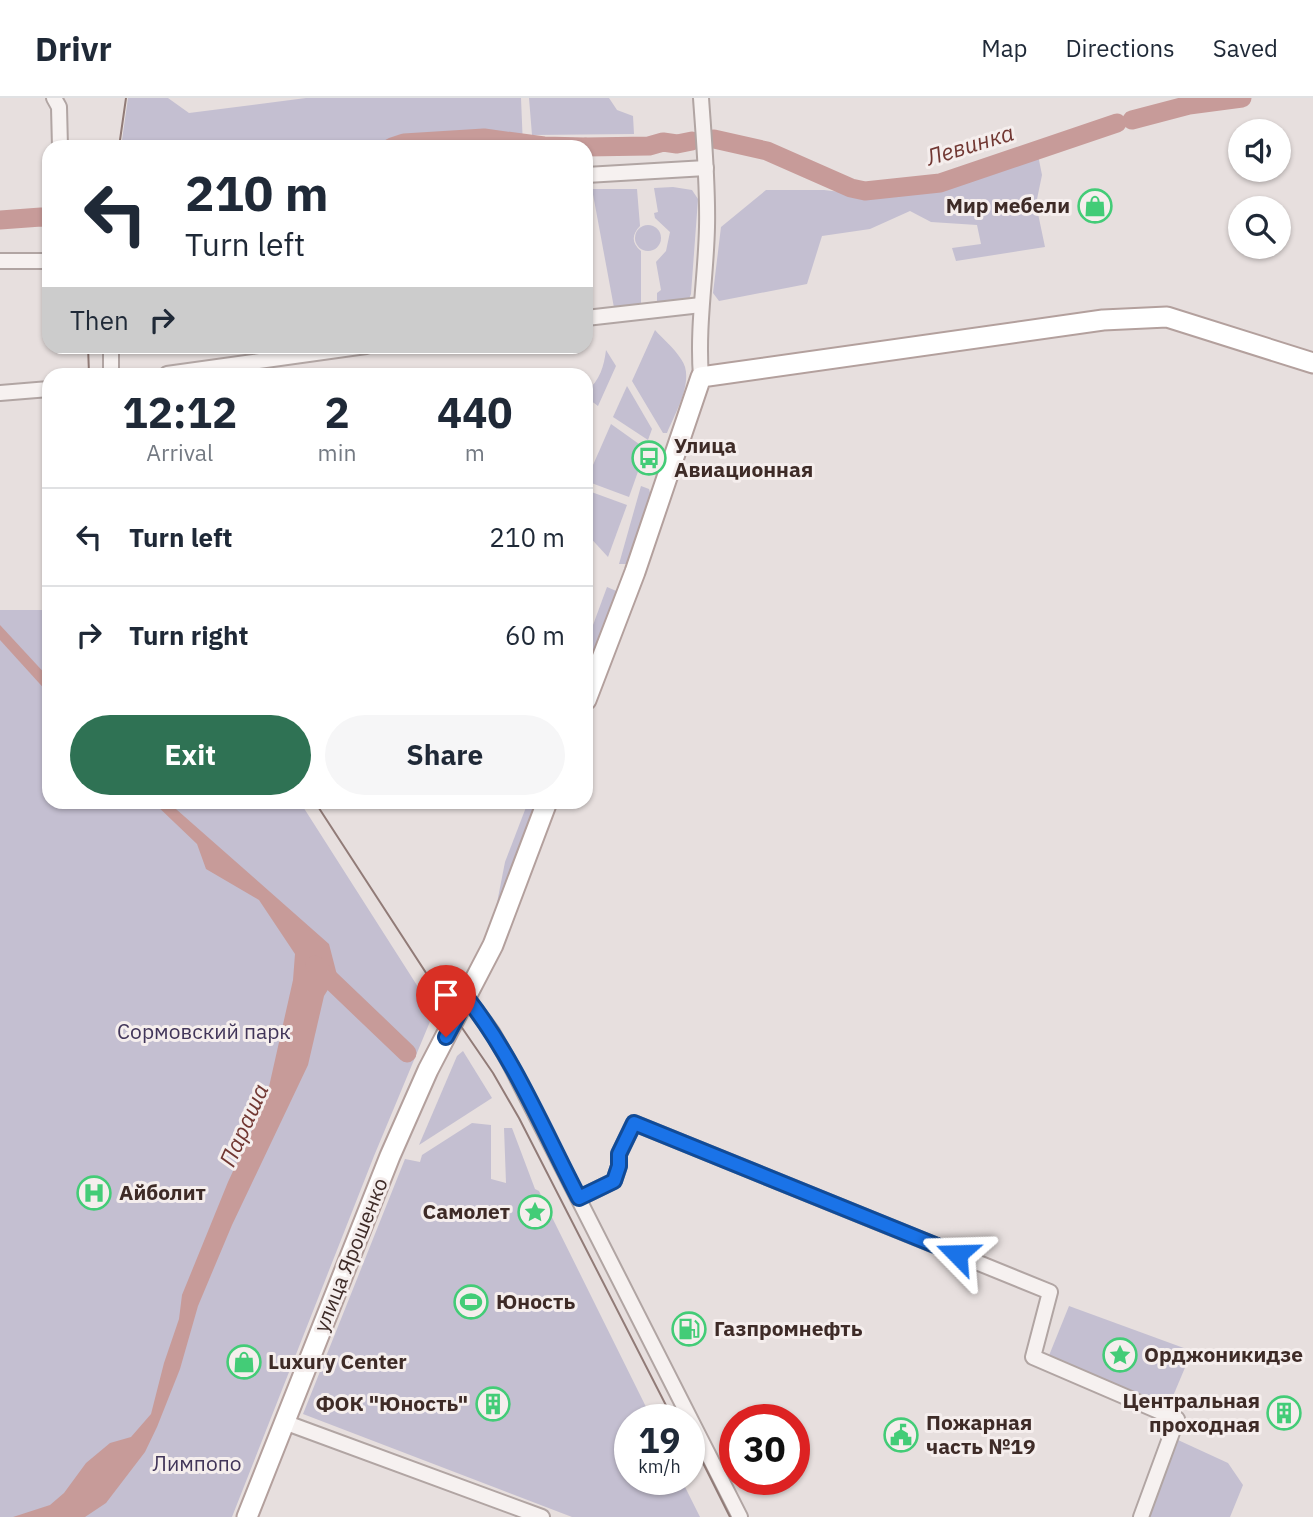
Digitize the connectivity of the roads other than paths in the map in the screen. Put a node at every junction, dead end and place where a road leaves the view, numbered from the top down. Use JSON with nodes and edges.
{"nodes":[{"id":1,"x":54,"y":98,"type":"edge"},
{"id":2,"x":701,"y":98,"type":"edge"},
{"id":3,"x":60,"y":140,"type":"edge"},
{"id":4,"x":706,"y":168,"type":"junction"},
{"id":5,"x":593,"y":174,"type":"edge"},
{"id":6,"x":0,"y":261,"type":"edge"},
{"id":7,"x":42,"y":261,"type":"edge"},
{"id":8,"x":701,"y":305,"type":"junction"},
{"id":9,"x":593,"y":317,"type":"edge"},
{"id":10,"x":309,"y":354,"type":"edge"},
{"id":11,"x":1313,"y":363,"type":"edge"},
{"id":12,"x":210,"y":368,"type":"edge"},
{"id":13,"x":701,"y":377,"type":"junction"},
{"id":14,"x":42,"y":390,"type":"edge"},
{"id":15,"x":0,"y":393,"type":"edge"},
{"id":16,"x":593,"y":682,"type":"edge"},
{"id":17,"x":544,"y":809,"type":"edge"},
{"id":18,"x":467,"y":998,"type":"junction"},
{"id":19,"x":579,"y":1198,"type":"junction"},
{"id":20,"x":284,"y":1422,"type":"junction"},
{"id":21,"x":247,"y":1517,"type":"edge"},
{"id":22,"x":542,"y":1517,"type":"edge"},
{"id":23,"x":740,"y":1517,"type":"edge"},
{"id":24,"x":1140,"y":1517,"type":"edge"}],
"edges":[{"from":1,"to":3,"type":"street"},
{"from":2,"to":4,"type":"street"},
{"from":4,"to":5,"type":"street"},
{"from":4,"to":8,"type":"street"},
{"from":6,"to":7,"type":"street"},
{"from":8,"to":9,"type":"street"},
{"from":8,"to":13,"type":"street"},
{"from":10,"to":12,"type":"street"},
{"from":11,"to":13,"type":"main road"},
{"from":13,"to":16,"type":"main road"},
{"from":14,"to":15,"type":"street"},
{"from":17,"to":18,"type":"main road","name":"улица Ярошенко"},
{"from":18,"to":19,"type":"street"},
{"from":18,"to":20,"type":"main road","name":"улица Ярошенко"},
{"from":19,"to":23,"type":"street"},
{"from":19,"to":24,"type":"street"},
{"from":20,"to":21,"type":"main road","name":"улица Ярошенко"},
{"from":20,"to":22,"type":"street"}]}
